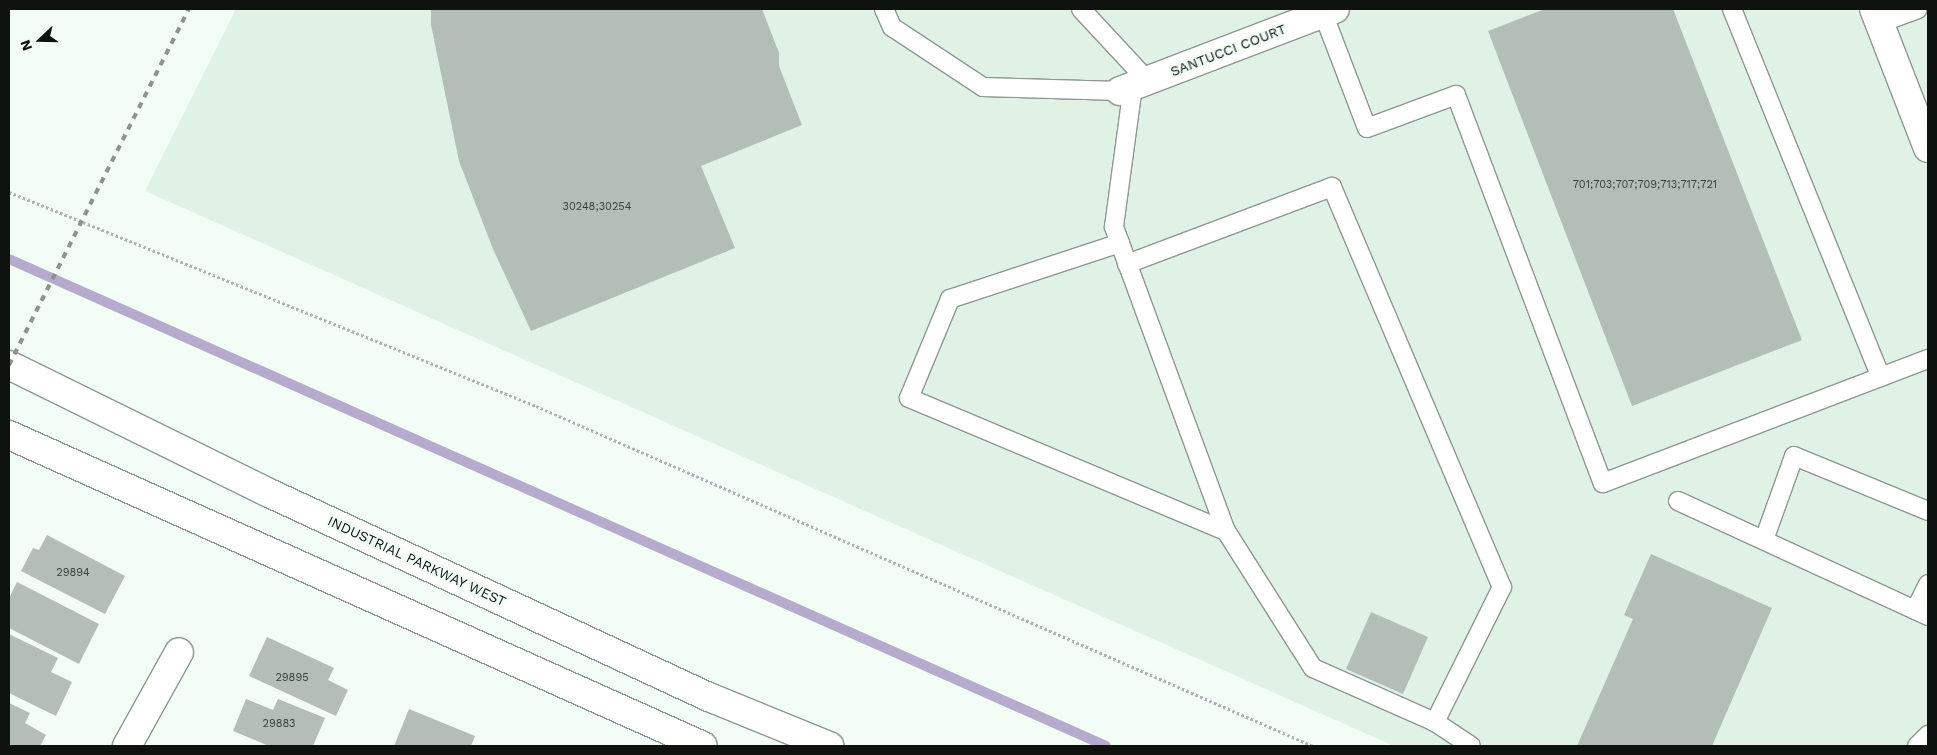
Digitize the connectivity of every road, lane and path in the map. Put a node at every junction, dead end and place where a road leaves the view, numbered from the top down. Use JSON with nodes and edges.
{"nodes":[{"id":1,"x":884,"y":9,"type":"edge"},
{"id":2,"x":1081,"y":9,"type":"edge"},
{"id":3,"x":1732,"y":9,"type":"edge"},
{"id":4,"x":1918,"y":9,"type":"edge"},
{"id":5,"x":1329,"y":11,"type":"edge"},
{"id":6,"x":1877,"y":16,"type":"edge"},
{"id":7,"x":1134,"y":86,"type":"junction"},
{"id":8,"x":1928,"y":148,"type":"edge"},
{"id":9,"x":9,"y":192,"type":"edge"},
{"id":10,"x":1120,"y":243,"type":"junction"},
{"id":11,"x":1127,"y":264,"type":"junction"},
{"id":12,"x":1928,"y":359,"type":"edge"},
{"id":13,"x":9,"y":365,"type":"edge"},
{"id":14,"x":1881,"y":377,"type":"junction"},
{"id":15,"x":9,"y":435,"type":"edge"},
{"id":16,"x":1678,"y":501,"type":"dead end"},
{"id":17,"x":1928,"y":511,"type":"edge"},
{"id":18,"x":1226,"y":531,"type":"junction"},
{"id":19,"x":1764,"y":540,"type":"junction"},
{"id":20,"x":1928,"y":584,"type":"edge"},
{"id":21,"x":1922,"y":613,"type":"edge"},
{"id":22,"x":179,"y":652,"type":"dead end"},
{"id":23,"x":1435,"y":722,"type":"junction"},
{"id":24,"x":1928,"y":735,"type":"edge"},
{"id":25,"x":127,"y":746,"type":"edge"},
{"id":26,"x":703,"y":746,"type":"edge"},
{"id":27,"x":829,"y":746,"type":"edge"},
{"id":28,"x":1313,"y":746,"type":"edge"},
{"id":29,"x":1471,"y":746,"type":"edge"},
{"id":30,"x":1917,"y":746,"type":"edge"}],
"edges":[{"from":1,"to":7,"type":"lane"},
{"from":2,"to":7,"type":"lane"},
{"from":3,"to":14,"type":"lane"},
{"from":4,"to":6,"type":"lane"},
{"from":5,"to":7,"type":"main road","name":"SANTUCCI COURT"},
{"from":5,"to":14,"type":"lane"},
{"from":6,"to":8,"type":"main road"},
{"from":7,"to":10,"type":"lane"},
{"from":9,"to":28,"type":"path"},
{"from":10,"to":11,"type":"lane"},
{"from":10,"to":18,"type":"lane"},
{"from":11,"to":18,"type":"lane"},
{"from":11,"to":23,"type":"lane"},
{"from":12,"to":14,"type":"lane"},
{"from":13,"to":27,"type":"main road","name":"INDUSTRIAL PARKWAY WEST"},
{"from":15,"to":26,"type":"main road"},
{"from":16,"to":19,"type":"lane"},
{"from":17,"to":19,"type":"lane"},
{"from":18,"to":23,"type":"lane"},
{"from":19,"to":21,"type":"lane"},
{"from":20,"to":21,"type":"lane"},
{"from":22,"to":25,"type":"main road"},
{"from":23,"to":29,"type":"lane"},
{"from":24,"to":30,"type":"lane"}]}
